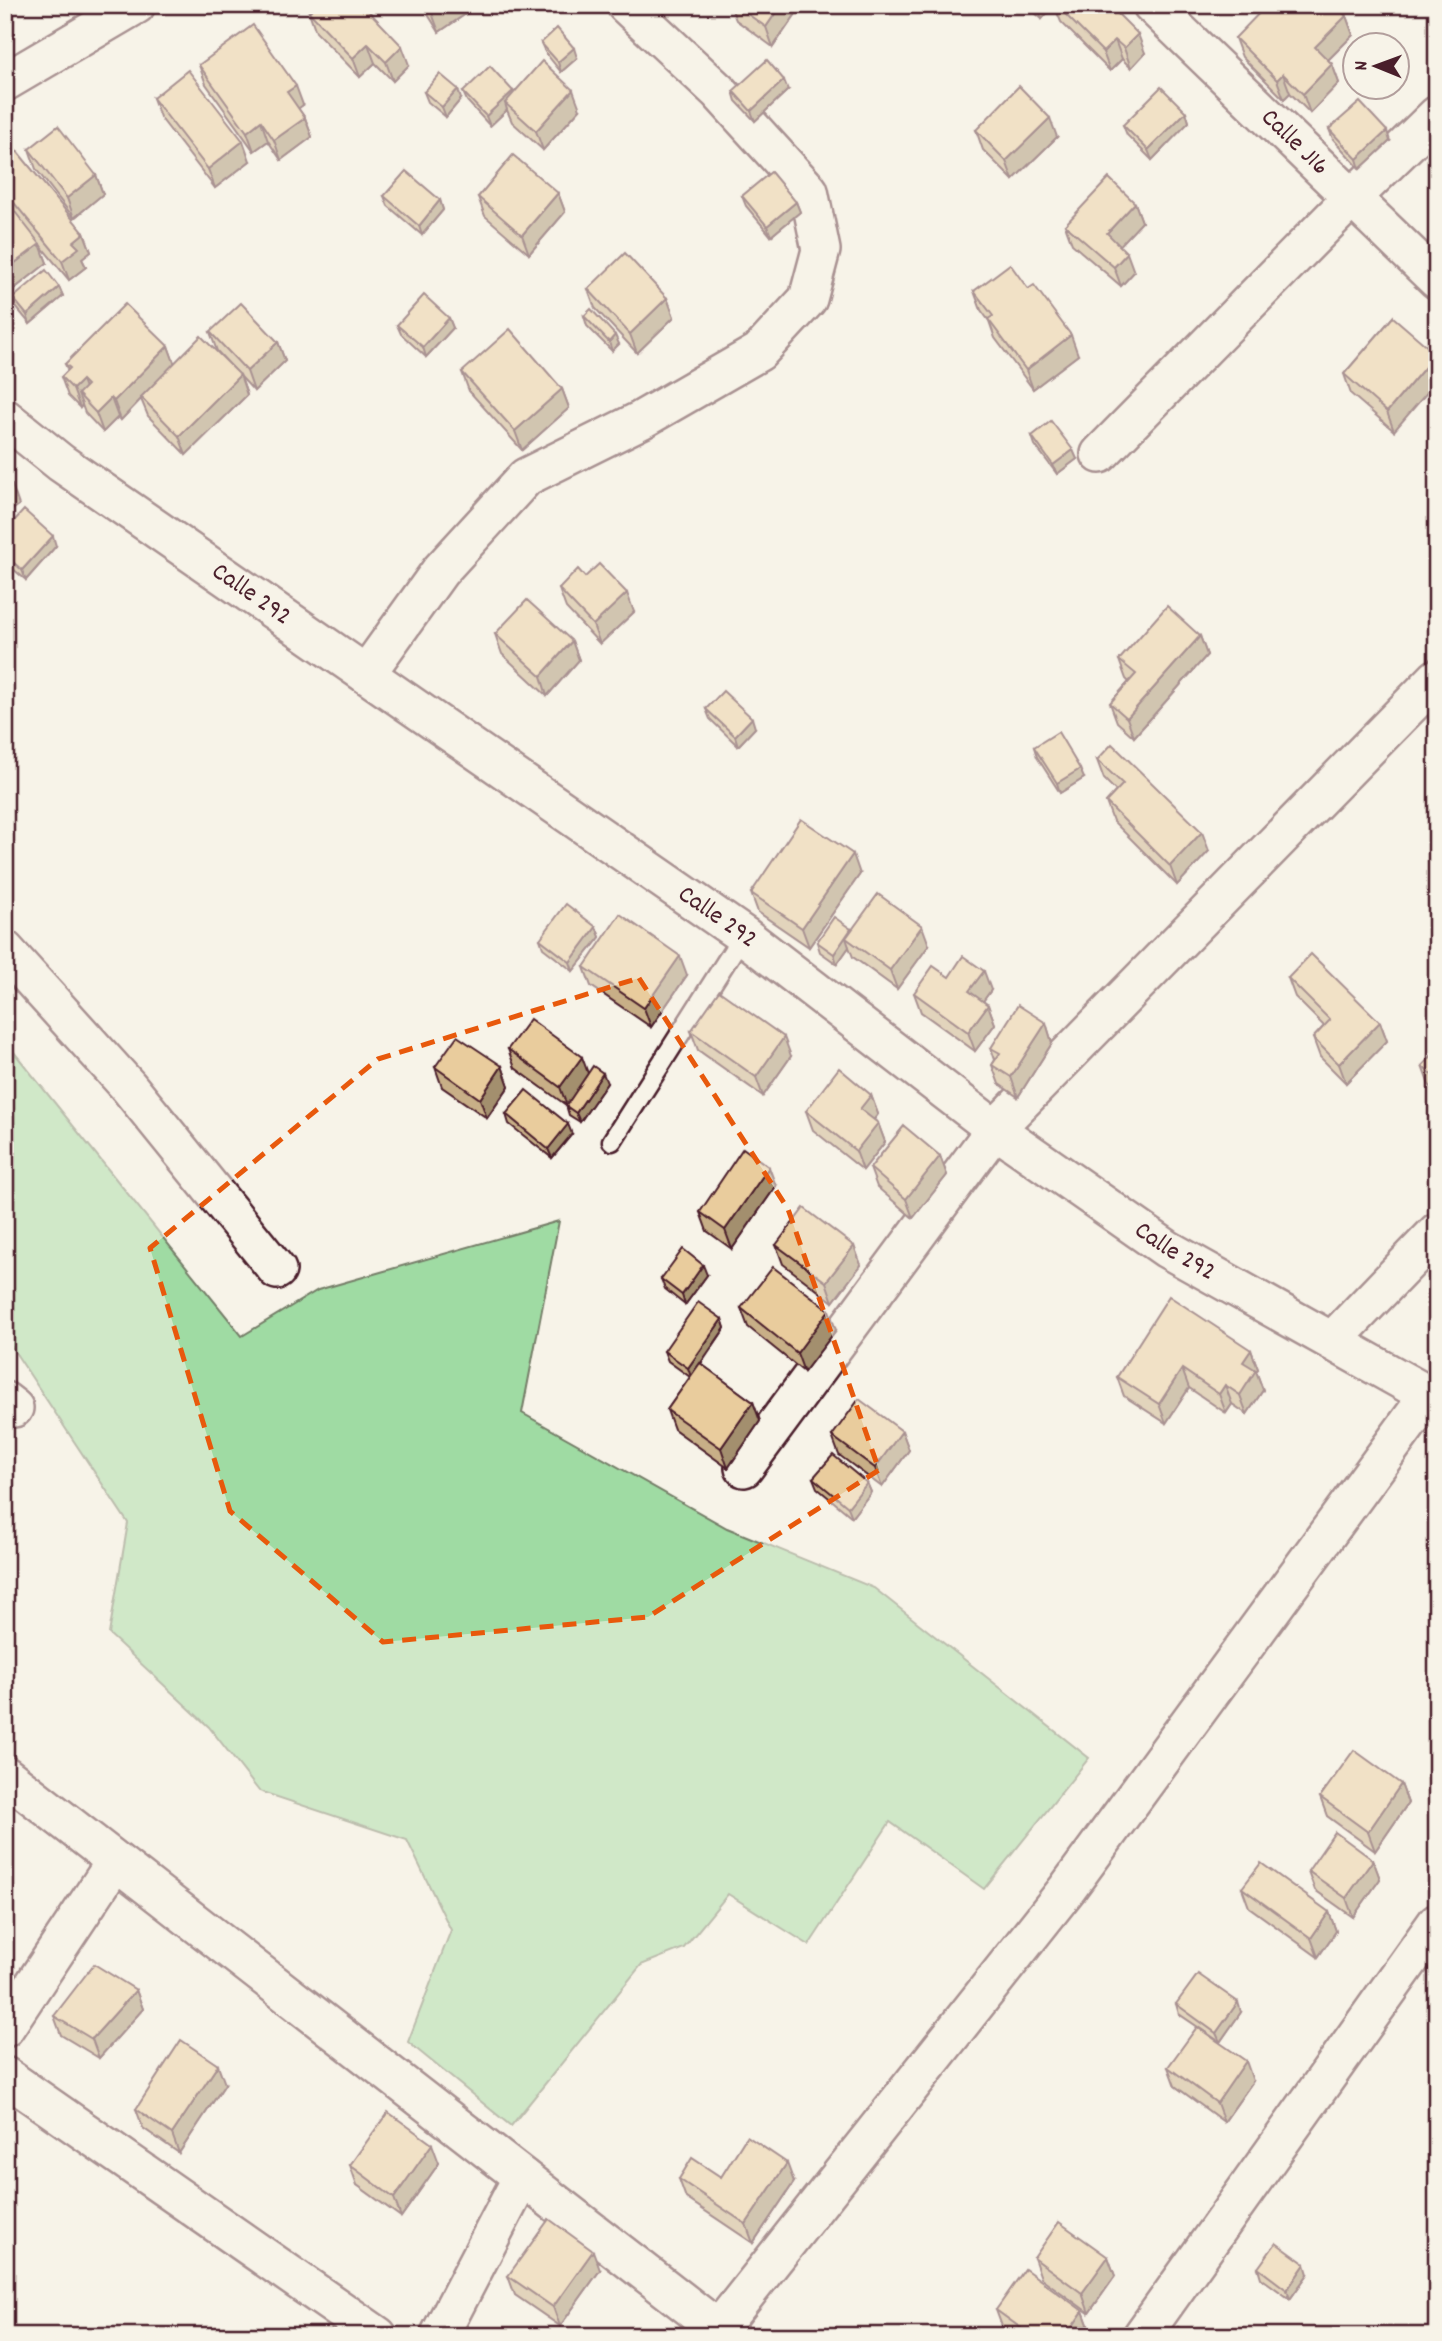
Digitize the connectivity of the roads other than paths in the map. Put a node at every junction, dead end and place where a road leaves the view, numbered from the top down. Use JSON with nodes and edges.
{"nodes":[{"id":1,"x":136,"y":5,"type":"edge"},
{"id":2,"x":626,"y":5,"type":"edge"},
{"id":3,"x":1152,"y":5,"type":"edge"},
{"id":4,"x":7,"y":76,"type":"edge"},
{"id":5,"x":1437,"y":115,"type":"edge"},
{"id":6,"x":1350,"y":199,"type":"junction"},
{"id":7,"x":1437,"y":280,"type":"edge"},
{"id":8,"x":5,"y":418,"type":"edge"},
{"id":9,"x":1100,"y":454,"type":"dead end"},
{"id":10,"x":366,"y":674,"type":"junction"},
{"id":11,"x":1437,"y":678,"type":"edge"},
{"id":12,"x":743,"y":935,"type":"junction"},
{"id":13,"x":5,"y":950,"type":"edge"},
{"id":14,"x":995,"y":1129,"type":"junction"},
{"id":15,"x":612,"y":1141,"type":"dead end"},
{"id":16,"x":1437,"y":1232,"type":"edge"},
{"id":17,"x":277,"y":1270,"type":"dead end"},
{"id":18,"x":1332,"y":1341,"type":"junction"},
{"id":19,"x":1433,"y":1398,"type":"edge"},
{"id":20,"x":744,"y":1468,"type":"dead end"},
{"id":21,"x":5,"y":1775,"type":"edge"},
{"id":22,"x":115,"y":1862,"type":"junction"},
{"id":23,"x":1437,"y":1922,"type":"edge"},
{"id":24,"x":5,"y":2028,"type":"edge"},
{"id":25,"x":5,"y":2076,"type":"edge"},
{"id":26,"x":522,"y":2177,"type":"junction"},
{"id":27,"x":719,"y":2333,"type":"edge"},
{"id":28,"x":378,"y":2336,"type":"edge"},
{"id":29,"x":439,"y":2336,"type":"edge"},
{"id":30,"x":1142,"y":2336,"type":"edge"}],
"edges":[{"from":1,"to":4,"type":"street"},
{"from":2,"to":10,"type":"street"},
{"from":3,"to":6,"type":"street","name":"Calle J16"},
{"from":5,"to":6,"type":"street"},
{"from":6,"to":7,"type":"street","name":"Calle J16"},
{"from":6,"to":9,"type":"street"},
{"from":8,"to":10,"type":"street","name":"Calle 292"},
{"from":10,"to":12,"type":"street","name":"Calle 292"},
{"from":11,"to":14,"type":"street"},
{"from":12,"to":14,"type":"street","name":"Calle 292"},
{"from":12,"to":15,"type":"lane"},
{"from":13,"to":17,"type":"street"},
{"from":14,"to":18,"type":"street","name":"Calle 292"},
{"from":14,"to":20,"type":"street"},
{"from":16,"to":18,"type":"street"},
{"from":18,"to":19,"type":"street","name":"Calle 292"},
{"from":19,"to":27,"type":"street"},
{"from":21,"to":22,"type":"street"},
{"from":22,"to":24,"type":"street"},
{"from":22,"to":26,"type":"street"},
{"from":23,"to":30,"type":"street"},
{"from":25,"to":28,"type":"street"},
{"from":26,"to":27,"type":"street"},
{"from":26,"to":29,"type":"street"}]}
